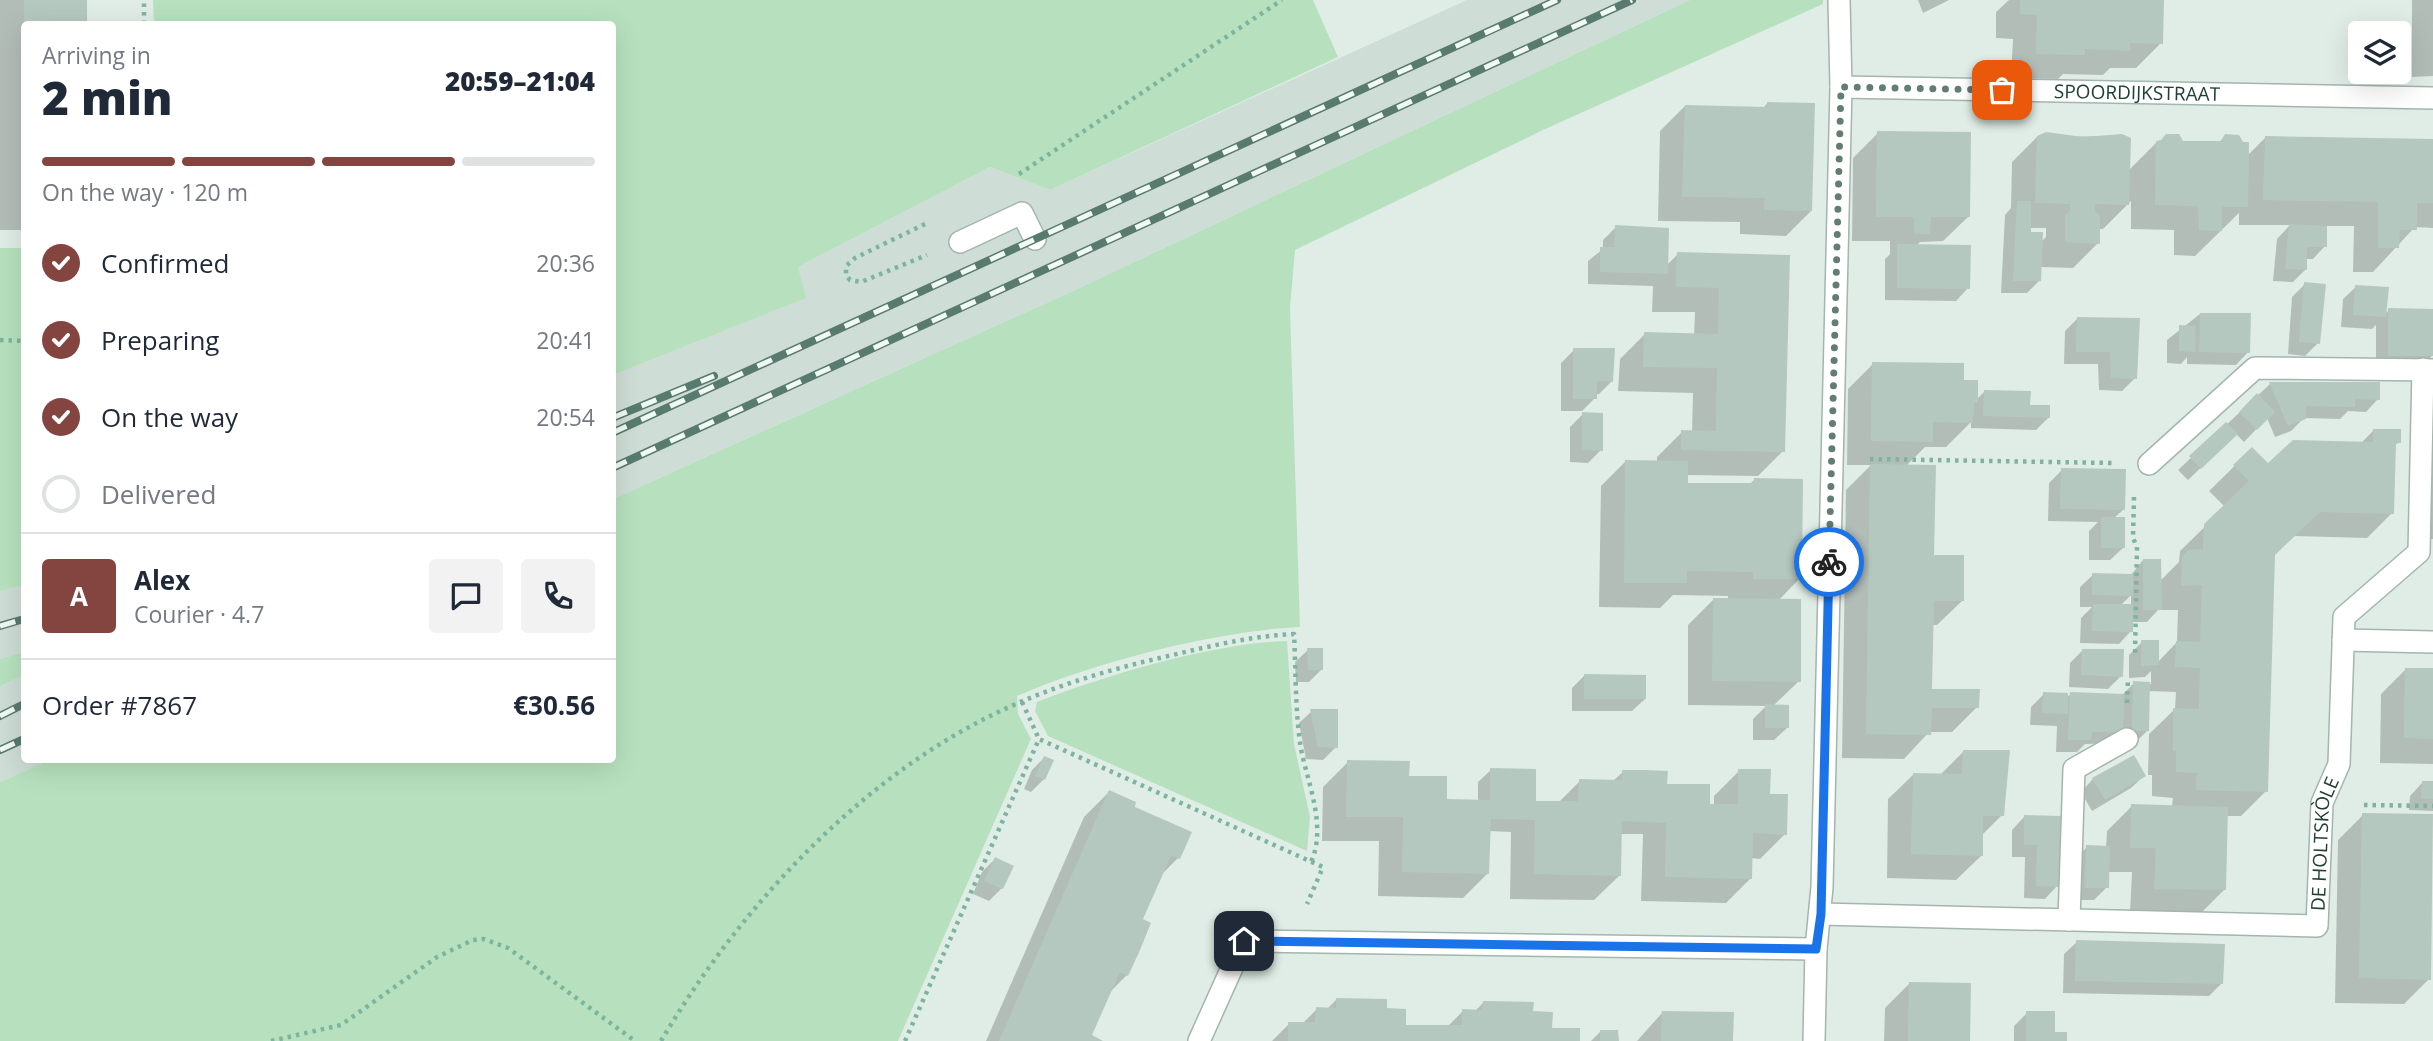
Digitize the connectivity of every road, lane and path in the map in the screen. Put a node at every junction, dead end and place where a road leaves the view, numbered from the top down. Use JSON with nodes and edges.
{"nodes":[{"id":1,"x":144,"y":0,"type":"edge"},
{"id":2,"x":1282,"y":0,"type":"edge"},
{"id":3,"x":1839,"y":0,"type":"edge"},
{"id":4,"x":144,"y":21,"type":"edge"},
{"id":5,"x":1841,"y":87,"type":"junction"},
{"id":6,"x":2433,"y":98,"type":"edge"},
{"id":7,"x":1009,"y":180,"type":"dead end"},
{"id":8,"x":937,"y":218,"type":"dead end"},
{"id":9,"x":1035,"y":239,"type":"dead end"},
{"id":10,"x":960,"y":242,"type":"joint"},
{"id":11,"x":0,"y":340,"type":"edge"},
{"id":12,"x":21,"y":341,"type":"edge"},
{"id":13,"x":2428,"y":370,"type":"edge"},
{"id":14,"x":1832,"y":458,"type":"junction"},
{"id":15,"x":2142,"y":464,"type":"junction"},
{"id":16,"x":2424,"y":546,"type":"edge"},
{"id":17,"x":2343,"y":640,"type":"junction"},
{"id":18,"x":2433,"y":642,"type":"edge"},
{"id":19,"x":2135,"y":656,"type":"dead end"},
{"id":20,"x":1022,"y":702,"type":"junction"},
{"id":21,"x":1039,"y":739,"type":"junction"},
{"id":22,"x":2127,"y":739,"type":"dead end"},
{"id":23,"x":1311,"y":862,"type":"junction"},
{"id":24,"x":1821,"y":914,"type":"junction"},
{"id":25,"x":2069,"y":920,"type":"junction"},
{"id":26,"x":1291,"y":941,"type":"junction"},
{"id":27,"x":1816,"y":949,"type":"junction"},
{"id":28,"x":271,"y":1041,"type":"edge"},
{"id":29,"x":635,"y":1041,"type":"edge"},
{"id":30,"x":661,"y":1041,"type":"edge"},
{"id":31,"x":905,"y":1041,"type":"edge"},
{"id":32,"x":1199,"y":1041,"type":"edge"},
{"id":33,"x":1814,"y":1041,"type":"edge"}],
"edges":[{"from":1,"to":4,"type":"path"},
{"from":2,"to":7,"type":"path"},
{"from":3,"to":5,"type":"street"},
{"from":5,"to":6,"type":"street","name":"SPOORDIJKSTRAAT"},
{"from":5,"to":14,"type":"street"},
{"from":8,"to":10,"type":"path"},
{"from":9,"to":10,"type":"street"},
{"from":11,"to":12,"type":"path"},
{"from":13,"to":15,"type":"street","name":"DE HOLTSKÒLE"},
{"from":13,"to":16,"type":"street","name":"DE HOLTSKÒLE"},
{"from":14,"to":15,"type":"path"},
{"from":14,"to":24,"type":"street"},
{"from":15,"to":19,"type":"path"},
{"from":16,"to":17,"type":"street","name":"DE HOLTSKÒLE"},
{"from":17,"to":18,"type":"street"},
{"from":17,"to":25,"type":"street","name":"DE HOLTSKÒLE"},
{"from":20,"to":21,"type":"path"},
{"from":20,"to":23,"type":"path"},
{"from":20,"to":30,"type":"path"},
{"from":21,"to":23,"type":"path"},
{"from":21,"to":31,"type":"path"},
{"from":22,"to":25,"type":"street"},
{"from":23,"to":26,"type":"path"},
{"from":24,"to":25,"type":"street","name":"DE HOLTSKÒLE"},
{"from":24,"to":27,"type":"street"},
{"from":26,"to":27,"type":"street"},
{"from":26,"to":32,"type":"street"},
{"from":27,"to":33,"type":"street"},
{"from":28,"to":29,"type":"path"}]}
